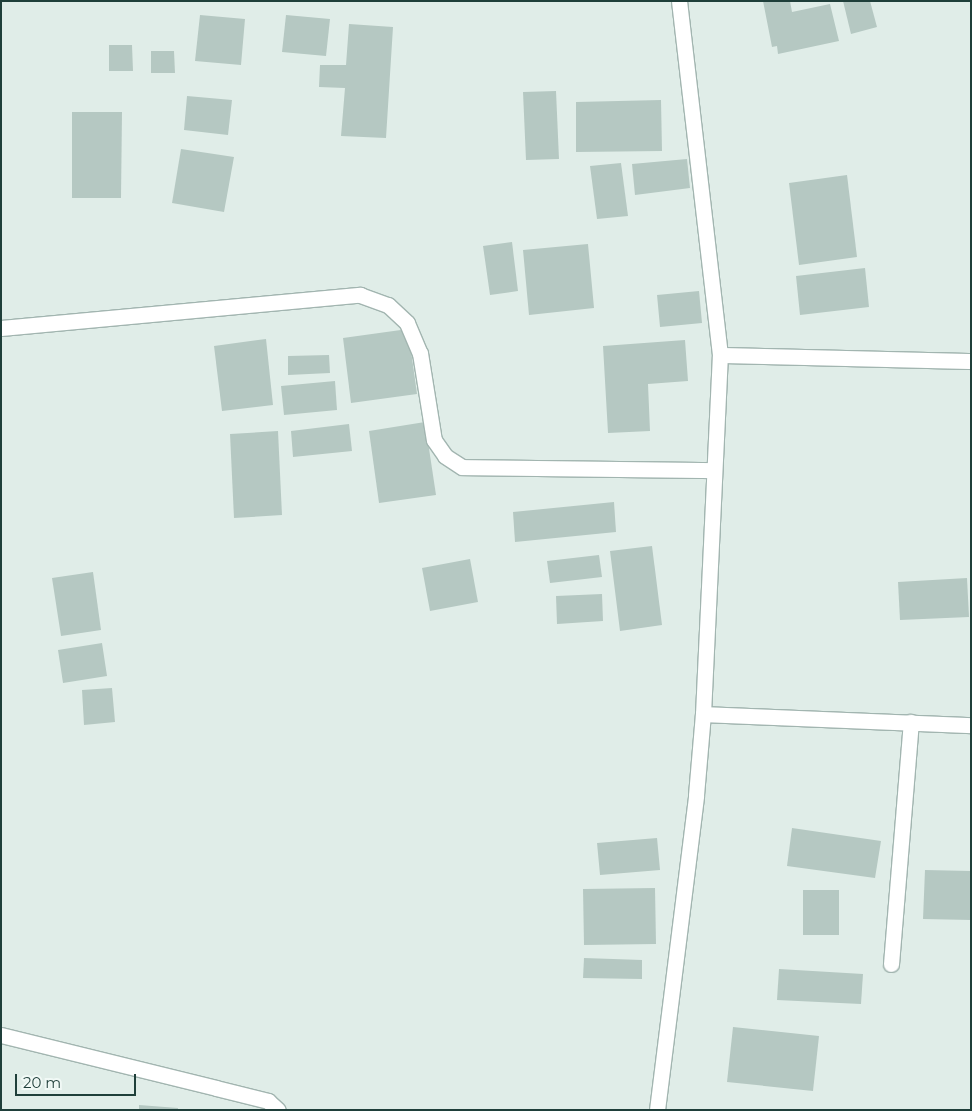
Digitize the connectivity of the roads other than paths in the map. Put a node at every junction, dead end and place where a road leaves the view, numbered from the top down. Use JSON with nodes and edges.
{"nodes":[{"id":1,"x":679,"y":1,"type":"edge"},
{"id":2,"x":1,"y":328,"type":"edge"},
{"id":3,"x":720,"y":355,"type":"junction"},
{"id":4,"x":971,"y":361,"type":"edge"},
{"id":5,"x":714,"y":470,"type":"junction"},
{"id":6,"x":702,"y":714,"type":"junction"},
{"id":7,"x":911,"y":722,"type":"junction"},
{"id":8,"x":971,"y":725,"type":"edge"},
{"id":9,"x":891,"y":964,"type":"dead end"},
{"id":10,"x":1,"y":1035,"type":"edge"},
{"id":11,"x":278,"y":1110,"type":"edge"},
{"id":12,"x":657,"y":1110,"type":"edge"}],
"edges":[{"from":1,"to":3,"type":"street"},
{"from":2,"to":5,"type":"street"},
{"from":3,"to":4,"type":"street"},
{"from":3,"to":5,"type":"street"},
{"from":5,"to":6,"type":"street"},
{"from":6,"to":7,"type":"street"},
{"from":6,"to":12,"type":"street"},
{"from":7,"to":8,"type":"street"},
{"from":7,"to":9,"type":"street"},
{"from":10,"to":11,"type":"street"}]}
